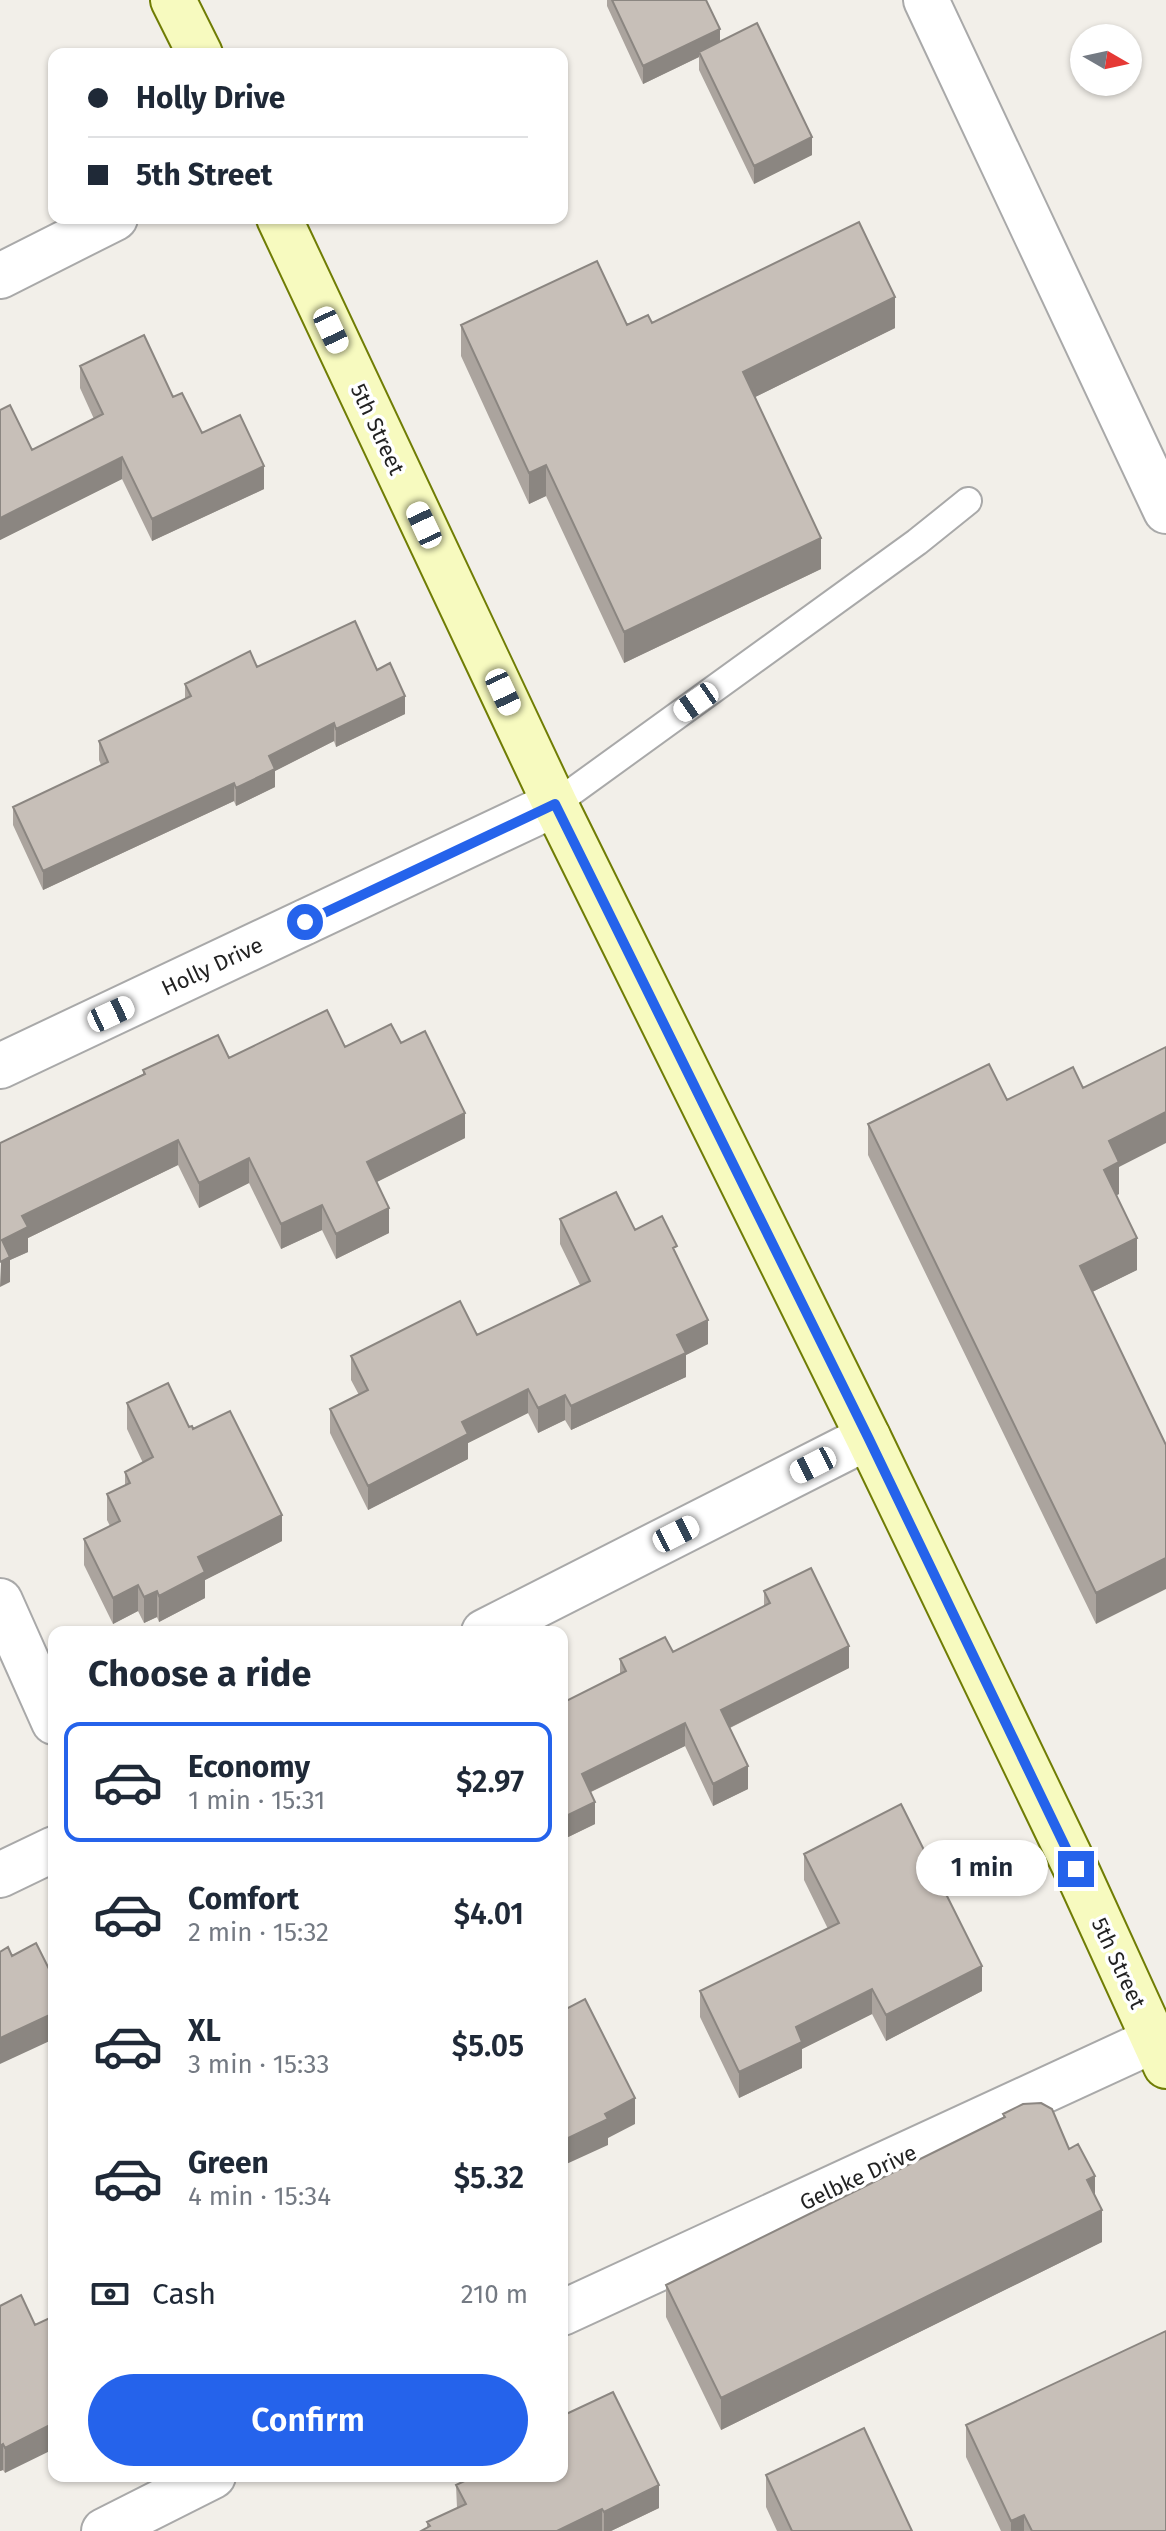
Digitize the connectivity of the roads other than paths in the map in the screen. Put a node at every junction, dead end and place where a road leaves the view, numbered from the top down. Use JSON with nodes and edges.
{"nodes":[{"id":1,"x":173,"y":0,"type":"edge"},
{"id":2,"x":926,"y":0,"type":"edge"},
{"id":3,"x":197,"y":48,"type":"edge"},
{"id":4,"x":103,"y":224,"type":"edge"},
{"id":5,"x":282,"y":224,"type":"edge"},
{"id":6,"x":0,"y":276,"type":"edge"},
{"id":7,"x":968,"y":501,"type":"dead end"},
{"id":8,"x":1166,"y":511,"type":"edge"},
{"id":9,"x":555,"y":804,"type":"junction"},
{"id":10,"x":0,"y":1066,"type":"edge"},
{"id":11,"x":868,"y":1437,"type":"junction"},
{"id":12,"x":0,"y":1601,"type":"edge"},
{"id":13,"x":496,"y":1626,"type":"edge"},
{"id":14,"x":48,"y":1709,"type":"edge"},
{"id":15,"x":48,"y":1852,"type":"edge"},
{"id":16,"x":0,"y":1875,"type":"edge"},
{"id":17,"x":1160,"y":2053,"type":"edge"},
{"id":18,"x":568,"y":2310,"type":"edge"},
{"id":19,"x":201,"y":2482,"type":"edge"},
{"id":20,"x":104,"y":2531,"type":"edge"}],
"edges":[{"from":1,"to":3,"type":"main road"},
{"from":2,"to":8,"type":"street"},
{"from":4,"to":6,"type":"street"},
{"from":5,"to":9,"type":"main road","name":"5th Street"},
{"from":7,"to":9,"type":"lane"},
{"from":9,"to":10,"type":"street","name":"Holly Drive"},
{"from":9,"to":11,"type":"main road","name":"5th Street"},
{"from":11,"to":13,"type":"street"},
{"from":11,"to":17,"type":"main road","name":"5th Street"},
{"from":12,"to":14,"type":"street"},
{"from":15,"to":16,"type":"street"},
{"from":17,"to":18,"type":"street","name":"Gelbke Drive"},
{"from":19,"to":20,"type":"street"}]}
